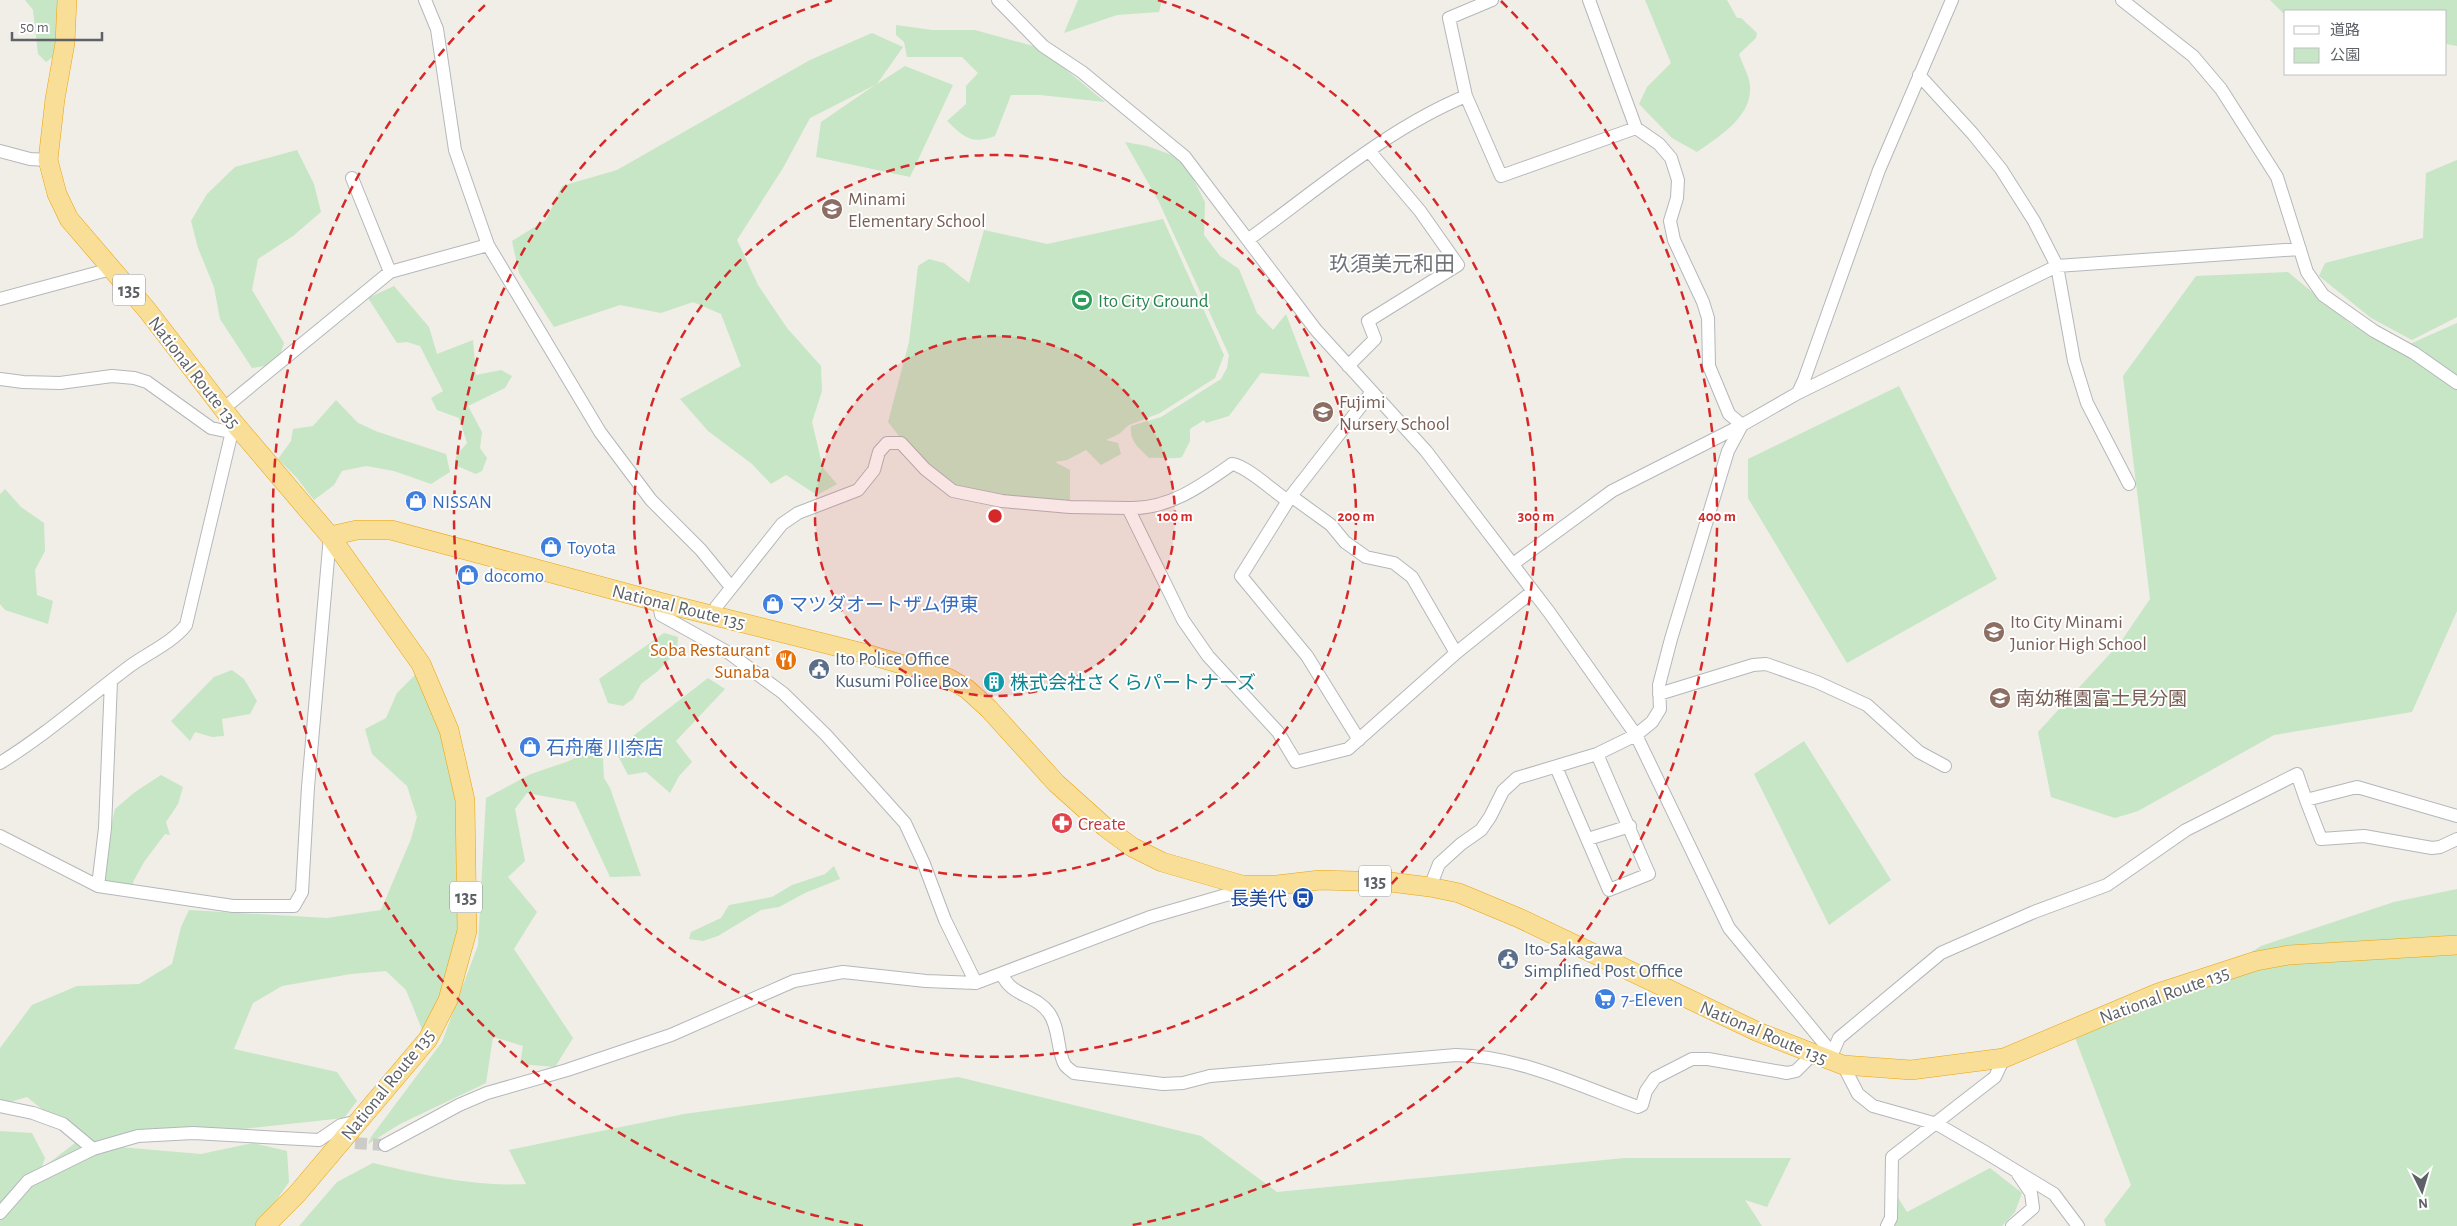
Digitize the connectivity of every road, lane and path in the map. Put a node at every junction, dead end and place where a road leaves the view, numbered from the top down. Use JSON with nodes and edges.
{"nodes":[{"id":1,"x":67,"y":0,"type":"edge"},
{"id":2,"x":425,"y":0,"type":"edge"},
{"id":3,"x":998,"y":0,"type":"edge"},
{"id":4,"x":1492,"y":0,"type":"edge"},
{"id":5,"x":1590,"y":0,"type":"edge"},
{"id":6,"x":1952,"y":0,"type":"edge"},
{"id":7,"x":2122,"y":0,"type":"edge"},
{"id":8,"x":1919,"y":75,"type":"junction"},
{"id":9,"x":1466,"y":96,"type":"junction"},
{"id":10,"x":1636,"y":128,"type":"junction"},
{"id":11,"x":0,"y":152,"type":"edge"},
{"id":12,"x":1370,"y":152,"type":"junction"},
{"id":13,"x":48,"y":160,"type":"junction"},
{"id":14,"x":352,"y":178,"type":"dead end"},
{"id":15,"x":1249,"y":239,"type":"junction"},
{"id":16,"x":488,"y":244,"type":"junction"},
{"id":17,"x":2300,"y":249,"type":"junction"},
{"id":18,"x":2057,"y":266,"type":"junction"},
{"id":19,"x":111,"y":270,"type":"junction"},
{"id":20,"x":390,"y":272,"type":"junction"},
{"id":21,"x":0,"y":299,"type":"edge"},
{"id":22,"x":1348,"y":366,"type":"junction"},
{"id":23,"x":0,"y":379,"type":"edge"},
{"id":24,"x":2457,"y":384,"type":"edge"},
{"id":25,"x":1371,"y":393,"type":"junction"},
{"id":26,"x":1798,"y":393,"type":"junction"},
{"id":27,"x":229,"y":421,"type":"junction"},
{"id":28,"x":1742,"y":424,"type":"junction"},
{"id":29,"x":2129,"y":484,"type":"dead end"},
{"id":30,"x":1290,"y":499,"type":"junction"},
{"id":31,"x":1128,"y":508,"type":"junction"},
{"id":32,"x":330,"y":536,"type":"junction"},
{"id":33,"x":1513,"y":564,"type":"junction"},
{"id":34,"x":731,"y":587,"type":"junction"},
{"id":35,"x":1533,"y":590,"type":"junction"},
{"id":36,"x":659,"y":602,"type":"junction"},
{"id":37,"x":714,"y":615,"type":"junction"},
{"id":38,"x":1456,"y":653,"type":"junction"},
{"id":39,"x":111,"y":681,"type":"junction"},
{"id":40,"x":1659,"y":694,"type":"junction"},
{"id":41,"x":1636,"y":735,"type":"junction"},
{"id":42,"x":1359,"y":740,"type":"junction"},
{"id":43,"x":1597,"y":754,"type":"junction"},
{"id":44,"x":0,"y":762,"type":"edge"},
{"id":45,"x":1945,"y":766,"type":"dead end"},
{"id":46,"x":1556,"y":767,"type":"junction"},
{"id":47,"x":2306,"y":800,"type":"junction"},
{"id":48,"x":2457,"y":816,"type":"edge"},
{"id":49,"x":1630,"y":826,"type":"junction"},
{"id":50,"x":0,"y":836,"type":"edge"},
{"id":51,"x":1588,"y":839,"type":"junction"},
{"id":52,"x":2457,"y":839,"type":"edge"},
{"id":53,"x":1242,"y":885,"type":"junction"},
{"id":54,"x":98,"y":886,"type":"junction"},
{"id":55,"x":1430,"y":887,"type":"junction"},
{"id":56,"x":2457,"y":945,"type":"edge"},
{"id":57,"x":1002,"y":974,"type":"junction"},
{"id":58,"x":976,"y":983,"type":"junction"},
{"id":59,"x":2004,"y":1058,"type":"junction"},
{"id":60,"x":1828,"y":1060,"type":"junction"},
{"id":61,"x":0,"y":1106,"type":"edge"},
{"id":62,"x":359,"y":1120,"type":"junction"},
{"id":63,"x":1937,"y":1124,"type":"junction"},
{"id":64,"x":385,"y":1145,"type":"tunnel mouth"},
{"id":65,"x":93,"y":1149,"type":"junction"},
{"id":66,"x":2015,"y":1170,"type":"junction"},
{"id":67,"x":0,"y":1212,"type":"edge"},
{"id":68,"x":265,"y":1226,"type":"edge"},
{"id":69,"x":1887,"y":1226,"type":"edge"},
{"id":70,"x":2012,"y":1226,"type":"edge"},
{"id":71,"x":2078,"y":1226,"type":"edge"}],
"edges":[{"from":1,"to":13,"type":"highway","name":"National Route 135","number":"135"},
{"from":2,"to":16,"type":"street"},
{"from":3,"to":15,"type":"street"},
{"from":4,"to":9,"type":"street"},
{"from":5,"to":10,"type":"street"},
{"from":6,"to":8,"type":"street"},
{"from":7,"to":17,"type":"street"},
{"from":8,"to":18,"type":"street"},
{"from":8,"to":26,"type":"street"},
{"from":9,"to":10,"type":"street"},
{"from":9,"to":12,"type":"street"},
{"from":10,"to":28,"type":"street"},
{"from":11,"to":13,"type":"street"},
{"from":12,"to":15,"type":"street"},
{"from":12,"to":22,"type":"street"},
{"from":13,"to":19,"type":"highway","name":"National Route 135","number":"135"},
{"from":14,"to":20,"type":"street"},
{"from":15,"to":22,"type":"street"},
{"from":16,"to":20,"type":"street"},
{"from":16,"to":34,"type":"street"},
{"from":17,"to":18,"type":"street"},
{"from":17,"to":24,"type":"street"},
{"from":18,"to":26,"type":"street"},
{"from":18,"to":29,"type":"street"},
{"from":19,"to":21,"type":"street"},
{"from":19,"to":27,"type":"highway","name":"National Route 135","number":"135"},
{"from":20,"to":27,"type":"street"},
{"from":22,"to":25,"type":"street"},
{"from":23,"to":27,"type":"street"},
{"from":25,"to":30,"type":"street"},
{"from":25,"to":33,"type":"street"},
{"from":26,"to":28,"type":"street"},
{"from":27,"to":32,"type":"highway","name":"National Route 135","number":"135"},
{"from":27,"to":39,"type":"street"},
{"from":28,"to":33,"type":"street"},
{"from":28,"to":40,"type":"street"},
{"from":30,"to":31,"type":"street"},
{"from":30,"to":38,"type":"street"},
{"from":30,"to":42,"type":"street"},
{"from":31,"to":34,"type":"street"},
{"from":31,"to":42,"type":"street"},
{"from":32,"to":36,"type":"highway","name":"National Route 135","number":"135"},
{"from":32,"to":54,"type":"street"},
{"from":32,"to":62,"type":"highway","name":"National Route 135","number":"135"},
{"from":33,"to":35,"type":"street"},
{"from":34,"to":37,"type":"street"},
{"from":35,"to":38,"type":"street"},
{"from":35,"to":41,"type":"street"},
{"from":36,"to":37,"type":"highway","name":"National Route 135","number":"135"},
{"from":36,"to":58,"type":"street"},
{"from":37,"to":53,"type":"highway","name":"National Route 135","number":"135"},
{"from":38,"to":42,"type":"street"},
{"from":39,"to":44,"type":"street"},
{"from":39,"to":54,"type":"street"},
{"from":40,"to":41,"type":"street"},
{"from":40,"to":45,"type":"street"},
{"from":41,"to":43,"type":"street"},
{"from":41,"to":60,"type":"street"},
{"from":43,"to":46,"type":"street"},
{"from":43,"to":49,"type":"street"},
{"from":46,"to":51,"type":"street"},
{"from":46,"to":55,"type":"street"},
{"from":47,"to":48,"type":"street"},
{"from":47,"to":52,"type":"street"},
{"from":47,"to":60,"type":"street"},
{"from":49,"to":51,"type":"street"},
{"from":49,"to":51,"type":"street"},
{"from":50,"to":54,"type":"street"},
{"from":53,"to":55,"type":"highway","name":"National Route 135","number":"135"},
{"from":53,"to":57,"type":"street"},
{"from":55,"to":60,"type":"highway","name":"National Route 135","number":"135"},
{"from":56,"to":59,"type":"highway","name":"National Route 135","number":"135"},
{"from":57,"to":58,"type":"street"},
{"from":57,"to":60,"type":"street"},
{"from":58,"to":64,"type":"street"},
{"from":59,"to":60,"type":"highway","name":"National Route 135","number":"135"},
{"from":59,"to":63,"type":"street"},
{"from":60,"to":63,"type":"street"},
{"from":61,"to":65,"type":"street"},
{"from":62,"to":65,"type":"street"},
{"from":62,"to":68,"type":"highway","name":"National Route 135","number":"135"},
{"from":63,"to":66,"type":"street"},
{"from":63,"to":69,"type":"street"},
{"from":65,"to":67,"type":"street"},
{"from":66,"to":70,"type":"street"},
{"from":66,"to":71,"type":"street"}]}
